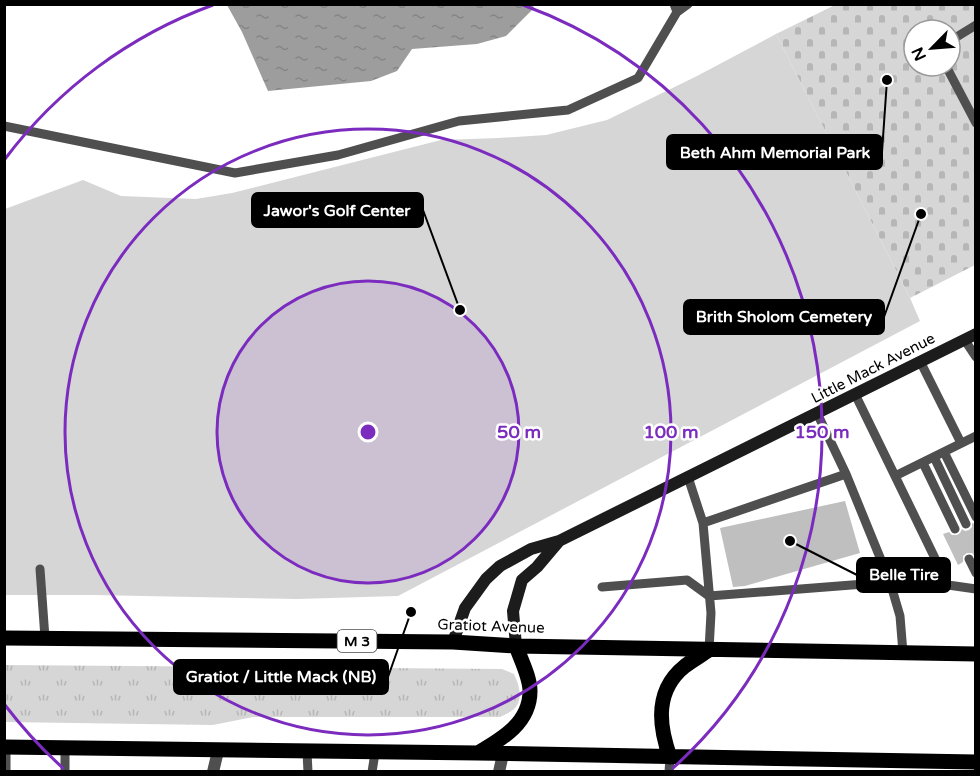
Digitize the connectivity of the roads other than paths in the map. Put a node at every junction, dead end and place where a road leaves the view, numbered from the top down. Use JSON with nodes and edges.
{"nodes":[{"id":1,"x":688,"y":4,"type":"edge"},
{"id":2,"x":676,"y":8,"type":"edge"},
{"id":3,"x":975,"y":26,"type":"edge"},
{"id":4,"x":962,"y":34,"type":"edge"},
{"id":5,"x":952,"y":78,"type":"edge"},
{"id":6,"x":975,"y":123,"type":"edge"},
{"id":7,"x":4,"y":126,"type":"edge"},
{"id":8,"x":975,"y":333,"type":"edge"},
{"id":9,"x":964,"y":339,"type":"junction"},
{"id":10,"x":975,"y":357,"type":"edge"},
{"id":11,"x":920,"y":361,"type":"junction"},
{"id":12,"x":855,"y":394,"type":"junction"},
{"id":13,"x":817,"y":413,"type":"junction"},
{"id":14,"x":975,"y":436,"type":"edge"},
{"id":15,"x":961,"y":443,"type":"junction"},
{"id":16,"x":944,"y":452,"type":"junction"},
{"id":17,"x":934,"y":457,"type":"junction"},
{"id":18,"x":923,"y":463,"type":"junction"},
{"id":19,"x":846,"y":474,"type":"junction"},
{"id":20,"x":896,"y":476,"type":"junction"},
{"id":21,"x":688,"y":477,"type":"junction"},
{"id":22,"x":975,"y":518,"type":"edge"},
{"id":23,"x":703,"y":523,"type":"junction"},
{"id":24,"x":966,"y":524,"type":"dead end"},
{"id":25,"x":955,"y":529,"type":"dead end"},
{"id":26,"x":559,"y":541,"type":"junction"},
{"id":27,"x":969,"y":559,"type":"dead end"},
{"id":28,"x":40,"y":569,"type":"dead end"},
{"id":29,"x":975,"y":573,"type":"edge"},
{"id":30,"x":890,"y":582,"type":"junction"},
{"id":31,"x":602,"y":587,"type":"dead end"},
{"id":32,"x":975,"y":589,"type":"edge"},
{"id":33,"x":710,"y":596,"type":"junction"},
{"id":34,"x":4,"y":638,"type":"edge"},
{"id":35,"x":45,"y":638,"type":"junction"},
{"id":36,"x":453,"y":642,"type":"junction"},
{"id":37,"x":516,"y":646,"type":"junction"},
{"id":38,"x":709,"y":650,"type":"junction"},
{"id":39,"x":903,"y":653,"type":"junction"},
{"id":40,"x":975,"y":654,"type":"edge"},
{"id":41,"x":5,"y":747,"type":"edge"},
{"id":42,"x":65,"y":748,"type":"junction"},
{"id":43,"x":218,"y":751,"type":"junction"},
{"id":44,"x":307,"y":752,"type":"junction"},
{"id":45,"x":375,"y":753,"type":"junction"},
{"id":46,"x":478,"y":753,"type":"junction"},
{"id":47,"x":503,"y":754,"type":"junction"},
{"id":48,"x":975,"y":762,"type":"edge"},
{"id":49,"x":669,"y":764,"type":"edge"},
{"id":50,"x":796,"y":765,"type":"edge"},
{"id":51,"x":6,"y":771,"type":"edge"},
{"id":52,"x":65,"y":771,"type":"edge"},
{"id":53,"x":213,"y":771,"type":"edge"},
{"id":54,"x":308,"y":771,"type":"edge"},
{"id":55,"x":372,"y":771,"type":"edge"},
{"id":56,"x":499,"y":771,"type":"edge"}],
"edges":[{"from":1,"to":2,"type":"lane"},
{"from":2,"to":7,"type":"lane"},
{"from":3,"to":4,"type":"lane"},
{"from":5,"to":6,"type":"lane"},
{"from":8,"to":9,"type":"main road","name":"Little Mack Avenue"},
{"from":9,"to":10,"type":"lane"},
{"from":9,"to":11,"type":"main road","name":"Little Mack Avenue"},
{"from":11,"to":12,"type":"main road","name":"Little Mack Avenue"},
{"from":11,"to":15,"type":"lane"},
{"from":12,"to":13,"type":"main road","name":"Little Mack Avenue"},
{"from":12,"to":20,"type":"lane"},
{"from":13,"to":19,"type":"lane"},
{"from":13,"to":21,"type":"main road","name":"Little Mack Avenue"},
{"from":14,"to":15,"type":"lane"},
{"from":15,"to":16,"type":"lane"},
{"from":16,"to":17,"type":"lane"},
{"from":16,"to":22,"type":"lane"},
{"from":17,"to":18,"type":"lane"},
{"from":17,"to":24,"type":"lane"},
{"from":18,"to":20,"type":"lane"},
{"from":18,"to":25,"type":"lane"},
{"from":19,"to":23,"type":"lane"},
{"from":19,"to":30,"type":"lane"},
{"from":20,"to":32,"type":"lane"},
{"from":21,"to":23,"type":"lane"},
{"from":21,"to":26,"type":"main road","name":"Little Mack Avenue"},
{"from":23,"to":33,"type":"lane"},
{"from":26,"to":36,"type":"main road","name":"Little Mack Avenue"},
{"from":26,"to":37,"type":"main road","name":"Little Mack Avenue"},
{"from":27,"to":29,"type":"lane"},
{"from":28,"to":35,"type":"lane"},
{"from":30,"to":33,"type":"lane"},
{"from":30,"to":39,"type":"lane"},
{"from":31,"to":33,"type":"lane"},
{"from":33,"to":38,"type":"lane"},
{"from":34,"to":35,"type":"main road","name":"Gratiot Avenue","number":"M 3"},
{"from":35,"to":36,"type":"main road","name":"Gratiot Avenue","number":"M 3"},
{"from":36,"to":37,"type":"main road","name":"Gratiot Avenue","number":"M 3"},
{"from":37,"to":38,"type":"main road","name":"Gratiot Avenue","number":"M 3"},
{"from":37,"to":46,"type":"main road"},
{"from":38,"to":39,"type":"main road","name":"Gratiot Avenue","number":"M 3"},
{"from":38,"to":49,"type":"main road"},
{"from":39,"to":40,"type":"main road","name":"Gratiot Avenue","number":"M 3"},
{"from":41,"to":42,"type":"main road"},
{"from":41,"to":51,"type":"lane"},
{"from":42,"to":43,"type":"main road"},
{"from":42,"to":52,"type":"lane"},
{"from":43,"to":44,"type":"main road"},
{"from":43,"to":53,"type":"street"},
{"from":44,"to":45,"type":"main road"},
{"from":44,"to":54,"type":"lane"},
{"from":45,"to":46,"type":"main road"},
{"from":45,"to":55,"type":"lane"},
{"from":46,"to":47,"type":"main road"},
{"from":47,"to":49,"type":"main road"},
{"from":47,"to":56,"type":"street"},
{"from":48,"to":50,"type":"main road"},
{"from":49,"to":50,"type":"main road"}]}
